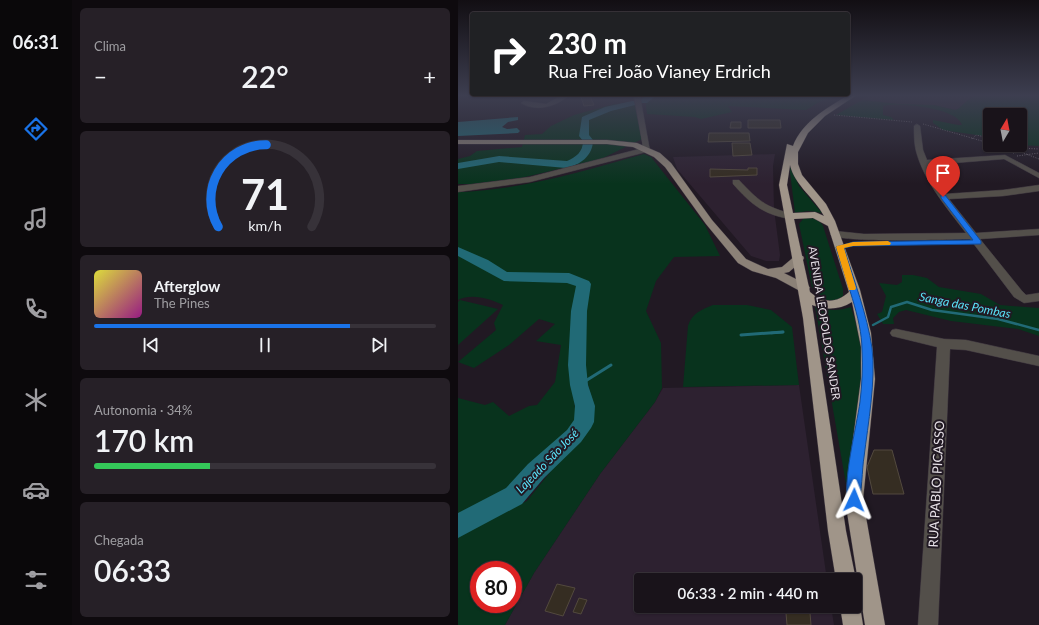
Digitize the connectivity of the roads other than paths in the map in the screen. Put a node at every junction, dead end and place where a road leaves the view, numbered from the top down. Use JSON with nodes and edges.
{"nodes":[{"id":1,"x":642,"y":125,"type":"edge"},
{"id":2,"x":805,"y":125,"type":"edge"},
{"id":3,"x":811,"y":125,"type":"edge"},
{"id":4,"x":917,"y":126,"type":"dead end"},
{"id":5,"x":458,"y":142,"type":"edge"},
{"id":6,"x":646,"y":149,"type":"junction"},
{"id":7,"x":923,"y":163,"type":"junction"},
{"id":8,"x":1039,"y":176,"type":"edge"},
{"id":9,"x":736,"y":182,"type":"dead end"},
{"id":10,"x":1039,"y":188,"type":"edge"},
{"id":11,"x":458,"y":189,"type":"edge"},
{"id":12,"x":943,"y":197,"type":"junction"},
{"id":13,"x":790,"y":216,"type":"junction"},
{"id":14,"x":834,"y":229,"type":"junction"},
{"id":15,"x":1039,"y":232,"type":"edge"},
{"id":16,"x":976,"y":239,"type":"junction"},
{"id":17,"x":1039,"y":239,"type":"edge"},
{"id":18,"x":840,"y":247,"type":"junction"},
{"id":19,"x":798,"y":258,"type":"junction"},
{"id":20,"x":766,"y":272,"type":"junction"},
{"id":21,"x":804,"y":291,"type":"junction"},
{"id":22,"x":854,"y":294,"type":"junction"},
{"id":23,"x":1039,"y":297,"type":"edge"},
{"id":24,"x":896,"y":333,"type":"dead end"},
{"id":25,"x":944,"y":344,"type":"junction"},
{"id":26,"x":1039,"y":361,"type":"edge"},
{"id":27,"x":845,"y":573,"type":"edge"},
{"id":28,"x":851,"y":613,"type":"edge"},
{"id":29,"x":853,"y":625,"type":"edge"},
{"id":30,"x":875,"y":625,"type":"edge"},
{"id":31,"x":928,"y":625,"type":"edge"}],
"edges":[{"from":1,"to":6,"type":"street"},
{"from":2,"to":13,"type":"highway","name":"AVENIDA LEOPOLDO SANDER"},
{"from":3,"to":14,"type":"highway"},
{"from":4,"to":7,"type":"street"},
{"from":5,"to":6,"type":"main road"},
{"from":6,"to":11,"type":"street"},
{"from":6,"to":20,"type":"main road"},
{"from":7,"to":8,"type":"street"},
{"from":7,"to":12,"type":"street"},
{"from":9,"to":13,"type":"street"},
{"from":10,"to":12,"type":"street"},
{"from":12,"to":16,"type":"street"},
{"from":13,"to":14,"type":"highway"},
{"from":13,"to":19,"type":"highway","name":"AVENIDA LEOPOLDO SANDER"},
{"from":14,"to":16,"type":"street"},
{"from":14,"to":18,"type":"highway"},
{"from":15,"to":16,"type":"street"},
{"from":16,"to":17,"type":"street"},
{"from":16,"to":18,"type":"street"},
{"from":16,"to":23,"type":"street"},
{"from":18,"to":22,"type":"highway"},
{"from":19,"to":20,"type":"main road"},
{"from":19,"to":21,"type":"highway","name":"AVENIDA LEOPOLDO SANDER"},
{"from":20,"to":21,"type":"main road"},
{"from":21,"to":22,"type":"highway"},
{"from":21,"to":27,"type":"highway","name":"AVENIDA LEOPOLDO SANDER"},
{"from":22,"to":30,"type":"highway"},
{"from":24,"to":25,"type":"street"},
{"from":25,"to":26,"type":"street"},
{"from":25,"to":31,"type":"street","name":"RUA PABLO PICASSO"},
{"from":28,"to":29,"type":"highway"}]}
